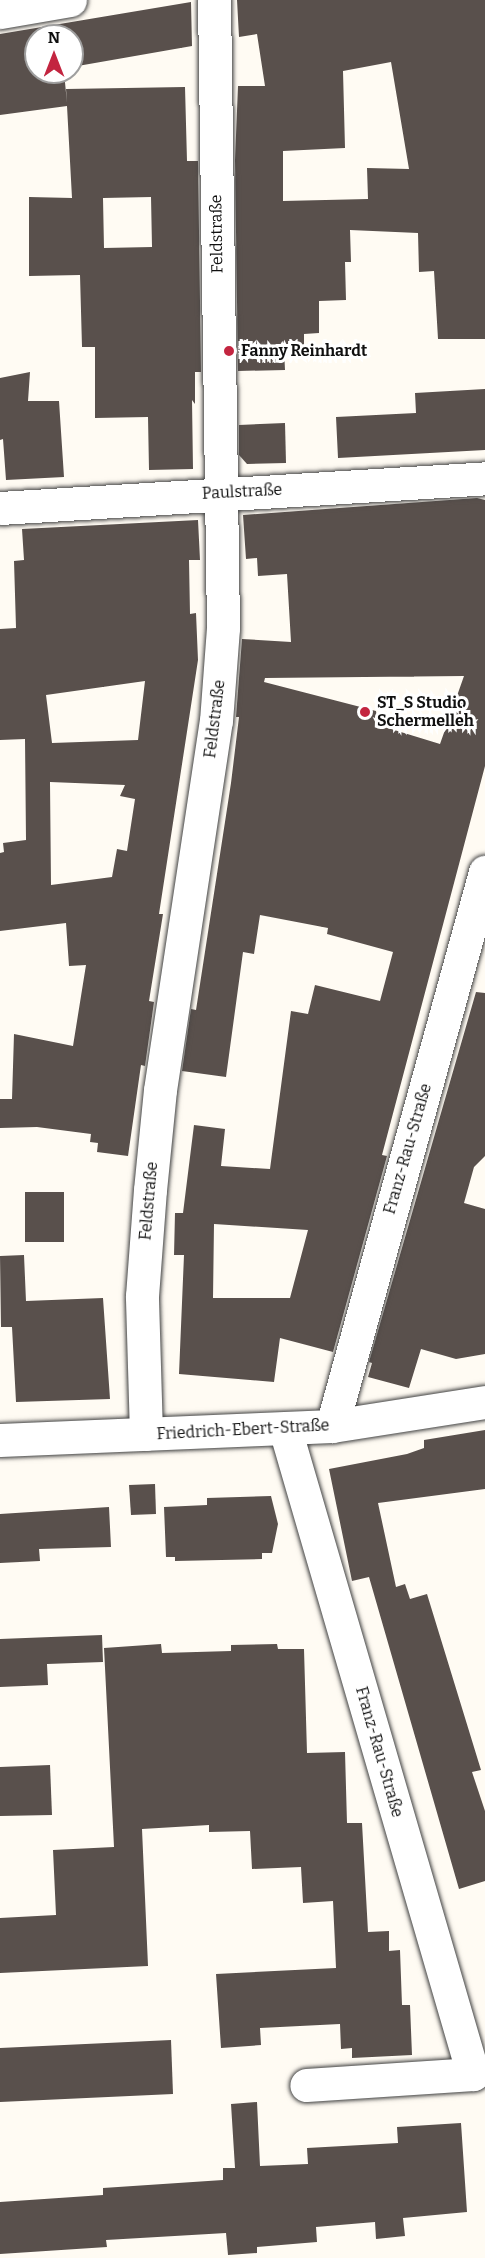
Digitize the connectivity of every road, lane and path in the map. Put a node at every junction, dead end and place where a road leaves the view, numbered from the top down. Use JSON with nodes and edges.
{"nodes":[{"id":1,"x":70,"y":0,"type":"edge"},
{"id":2,"x":214,"y":0,"type":"edge"},
{"id":3,"x":0,"y":12,"type":"edge"},
{"id":4,"x":485,"y":478,"type":"edge"},
{"id":5,"x":219,"y":493,"type":"junction"},
{"id":6,"x":0,"y":508,"type":"edge"},
{"id":7,"x":485,"y":872,"type":"edge"},
{"id":8,"x":485,"y":1402,"type":"edge"},
{"id":9,"x":332,"y":1426,"type":"junction"},
{"id":10,"x":285,"y":1429,"type":"junction"},
{"id":11,"x":146,"y":1434,"type":"junction"},
{"id":12,"x":0,"y":1440,"type":"edge"},
{"id":13,"x":479,"y":2073,"type":"edge"},
{"id":14,"x":306,"y":2085,"type":"dead end"}],
"edges":[{"from":1,"to":3,"type":"street"},
{"from":2,"to":5,"type":"street","name":"Feldstraße"},
{"from":4,"to":5,"type":"street","name":"Paulstraße"},
{"from":5,"to":6,"type":"street","name":"Paulstraße"},
{"from":5,"to":11,"type":"street","name":"Feldstraße"},
{"from":7,"to":9,"type":"street","name":"Franz-Rau-Straße"},
{"from":8,"to":9,"type":"street","name":"Friedrich-Ebert-Straße"},
{"from":9,"to":10,"type":"street","name":"Friedrich-Ebert-Straße"},
{"from":10,"to":11,"type":"street","name":"Friedrich-Ebert-Straße"},
{"from":10,"to":13,"type":"street","name":"Franz-Rau-Straße"},
{"from":11,"to":12,"type":"street","name":"Friedrich-Ebert-Straße"},
{"from":13,"to":14,"type":"street","name":"Franz-Rau-Straße"}]}
